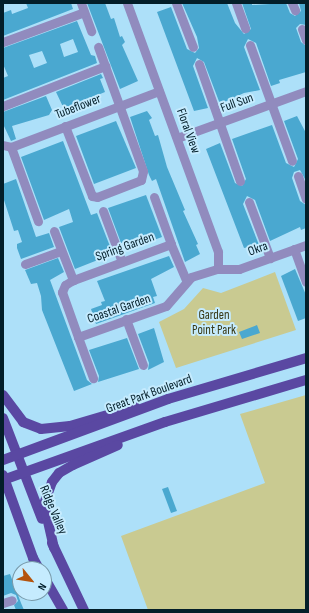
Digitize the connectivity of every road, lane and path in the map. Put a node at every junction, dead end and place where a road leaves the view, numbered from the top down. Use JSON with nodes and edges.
{"nodes":[{"id":1,"x":127,"y":3,"type":"edge"},
{"id":2,"x":176,"y":3,"type":"edge"},
{"id":3,"x":236,"y":3,"type":"edge"},
{"id":4,"x":83,"y":7,"type":"edge"},
{"id":5,"x":245,"y":28,"type":"dead end"},
{"id":6,"x":302,"y":29,"type":"dead end"},
{"id":7,"x":91,"y":31,"type":"dead end"},
{"id":8,"x":306,"y":40,"type":"edge"},
{"id":9,"x":3,"y":42,"type":"edge"},
{"id":10,"x":250,"y":45,"type":"dead end"},
{"id":11,"x":98,"y":47,"type":"dead end"},
{"id":12,"x":193,"y":47,"type":"dead end"},
{"id":13,"x":199,"y":64,"type":"dead end"},
{"id":14,"x":105,"y":66,"type":"junction"},
{"id":15,"x":159,"y":91,"type":"junction"},
{"id":16,"x":306,"y":91,"type":"edge"},
{"id":17,"x":271,"y":104,"type":"junction"},
{"id":18,"x":119,"y":105,"type":"junction"},
{"id":19,"x":3,"y":106,"type":"edge"},
{"id":20,"x":219,"y":123,"type":"junction"},
{"id":21,"x":65,"y":126,"type":"junction"},
{"id":22,"x":177,"y":138,"type":"junction"},
{"id":23,"x":6,"y":146,"type":"edge"},
{"id":24,"x":292,"y":161,"type":"dead end"},
{"id":25,"x":298,"y":176,"type":"dead end"},
{"id":26,"x":240,"y":182,"type":"dead end"},
{"id":27,"x":154,"y":197,"type":"dead end"},
{"id":28,"x":306,"y":198,"type":"edge"},
{"id":29,"x":249,"y":202,"type":"dead end"},
{"id":30,"x":103,"y":211,"type":"dead end"},
{"id":31,"x":38,"y":221,"type":"dead end"},
{"id":32,"x":54,"y":231,"type":"dead end"},
{"id":33,"x":171,"y":244,"type":"junction"},
{"id":34,"x":306,"y":245,"type":"edge"},
{"id":35,"x":294,"y":249,"type":"junction"},
{"id":36,"x":61,"y":251,"type":"junction"},
{"id":37,"x":270,"y":258,"type":"junction"},
{"id":38,"x":122,"y":262,"type":"junction"},
{"id":39,"x":25,"y":264,"type":"dead end"},
{"id":40,"x":218,"y":269,"type":"junction"},
{"id":41,"x":72,"y":280,"type":"junction"},
{"id":42,"x":186,"y":280,"type":"junction"},
{"id":43,"x":306,"y":282,"type":"edge"},
{"id":44,"x":126,"y":319,"type":"junction"},
{"id":45,"x":78,"y":337,"type":"junction"},
{"id":46,"x":306,"y":358,"type":"edge"},
{"id":47,"x":142,"y":366,"type":"dead end"},
{"id":48,"x":93,"y":378,"type":"dead end"},
{"id":49,"x":306,"y":381,"type":"edge"},
{"id":50,"x":3,"y":395,"type":"edge"},
{"id":51,"x":168,"y":399,"type":"junction"},
{"id":52,"x":201,"y":411,"type":"junction"},
{"id":53,"x":3,"y":418,"type":"edge"},
{"id":54,"x":17,"y":455,"type":"junction"},
{"id":55,"x":3,"y":460,"type":"edge"},
{"id":56,"x":24,"y":474,"type":"junction"},
{"id":57,"x":3,"y":478,"type":"edge"},
{"id":58,"x":54,"y":548,"type":"junction"},
{"id":59,"x":35,"y":561,"type":"edge"},
{"id":60,"x":52,"y":591,"type":"edge"},
{"id":61,"x":63,"y":610,"type":"edge"},
{"id":62,"x":84,"y":610,"type":"edge"}],
"edges":[{"from":1,"to":15,"type":"street","name":"Floral View"},
{"from":2,"to":12,"type":"street"},
{"from":3,"to":5,"type":"street"},
{"from":4,"to":7,"type":"street"},
{"from":4,"to":9,"type":"street"},
{"from":6,"to":8,"type":"street"},
{"from":10,"to":17,"type":"street"},
{"from":11,"to":14,"type":"street"},
{"from":13,"to":20,"type":"street"},
{"from":14,"to":18,"type":"street"},
{"from":14,"to":19,"type":"street"},
{"from":15,"to":18,"type":"street","name":"Tubeflower"},
{"from":15,"to":22,"type":"street","name":"Floral View"},
{"from":16,"to":17,"type":"street","name":"Full Sun"},
{"from":17,"to":20,"type":"street","name":"Full Sun"},
{"from":17,"to":24,"type":"street"},
{"from":18,"to":21,"type":"street","name":"Tubeflower"},
{"from":18,"to":21,"type":"street"},
{"from":20,"to":22,"type":"street","name":"Full Sun"},
{"from":20,"to":26,"type":"street"},
{"from":21,"to":23,"type":"street","name":"Tubeflower"},
{"from":22,"to":40,"type":"street","name":"Floral View"},
{"from":23,"to":31,"type":"street"},
{"from":25,"to":28,"type":"street"},
{"from":27,"to":33,"type":"street"},
{"from":29,"to":37,"type":"street"},
{"from":30,"to":38,"type":"street"},
{"from":32,"to":36,"type":"street"},
{"from":33,"to":38,"type":"street","name":"Spring Garden"},
{"from":33,"to":42,"type":"street","name":"Spring Garden"},
{"from":34,"to":35,"type":"street","name":"Okra"},
{"from":35,"to":37,"type":"street","name":"Okra"},
{"from":35,"to":43,"type":"street"},
{"from":36,"to":39,"type":"street"},
{"from":36,"to":41,"type":"street"},
{"from":37,"to":40,"type":"street","name":"Okra"},
{"from":38,"to":41,"type":"street","name":"Spring Garden"},
{"from":40,"to":42,"type":"street"},
{"from":41,"to":45,"type":"street","name":"Coastal Garden"},
{"from":42,"to":44,"type":"street","name":"Coastal Garden"},
{"from":44,"to":45,"type":"street","name":"Coastal Garden"},
{"from":44,"to":47,"type":"street"},
{"from":45,"to":48,"type":"street"},
{"from":46,"to":51,"type":"main road","name":"Great Park Boulevard"},
{"from":49,"to":52,"type":"main road"},
{"from":50,"to":51,"type":"main road"},
{"from":51,"to":54,"type":"main road","name":"Great Park Boulevard"},
{"from":52,"to":56,"type":"main road"},
{"from":52,"to":58,"type":"main road"},
{"from":53,"to":54,"type":"main road","name":"Ridge Valley"},
{"from":54,"to":55,"type":"main road","name":"Great Park Boulevard"},
{"from":54,"to":56,"type":"main road","name":"Ridge Valley"},
{"from":56,"to":57,"type":"main road"},
{"from":56,"to":58,"type":"main road","name":"Ridge Valley"},
{"from":57,"to":59,"type":"main road"},
{"from":58,"to":62,"type":"main road","name":"Ridge Valley"},
{"from":60,"to":61,"type":"main road"}]}
